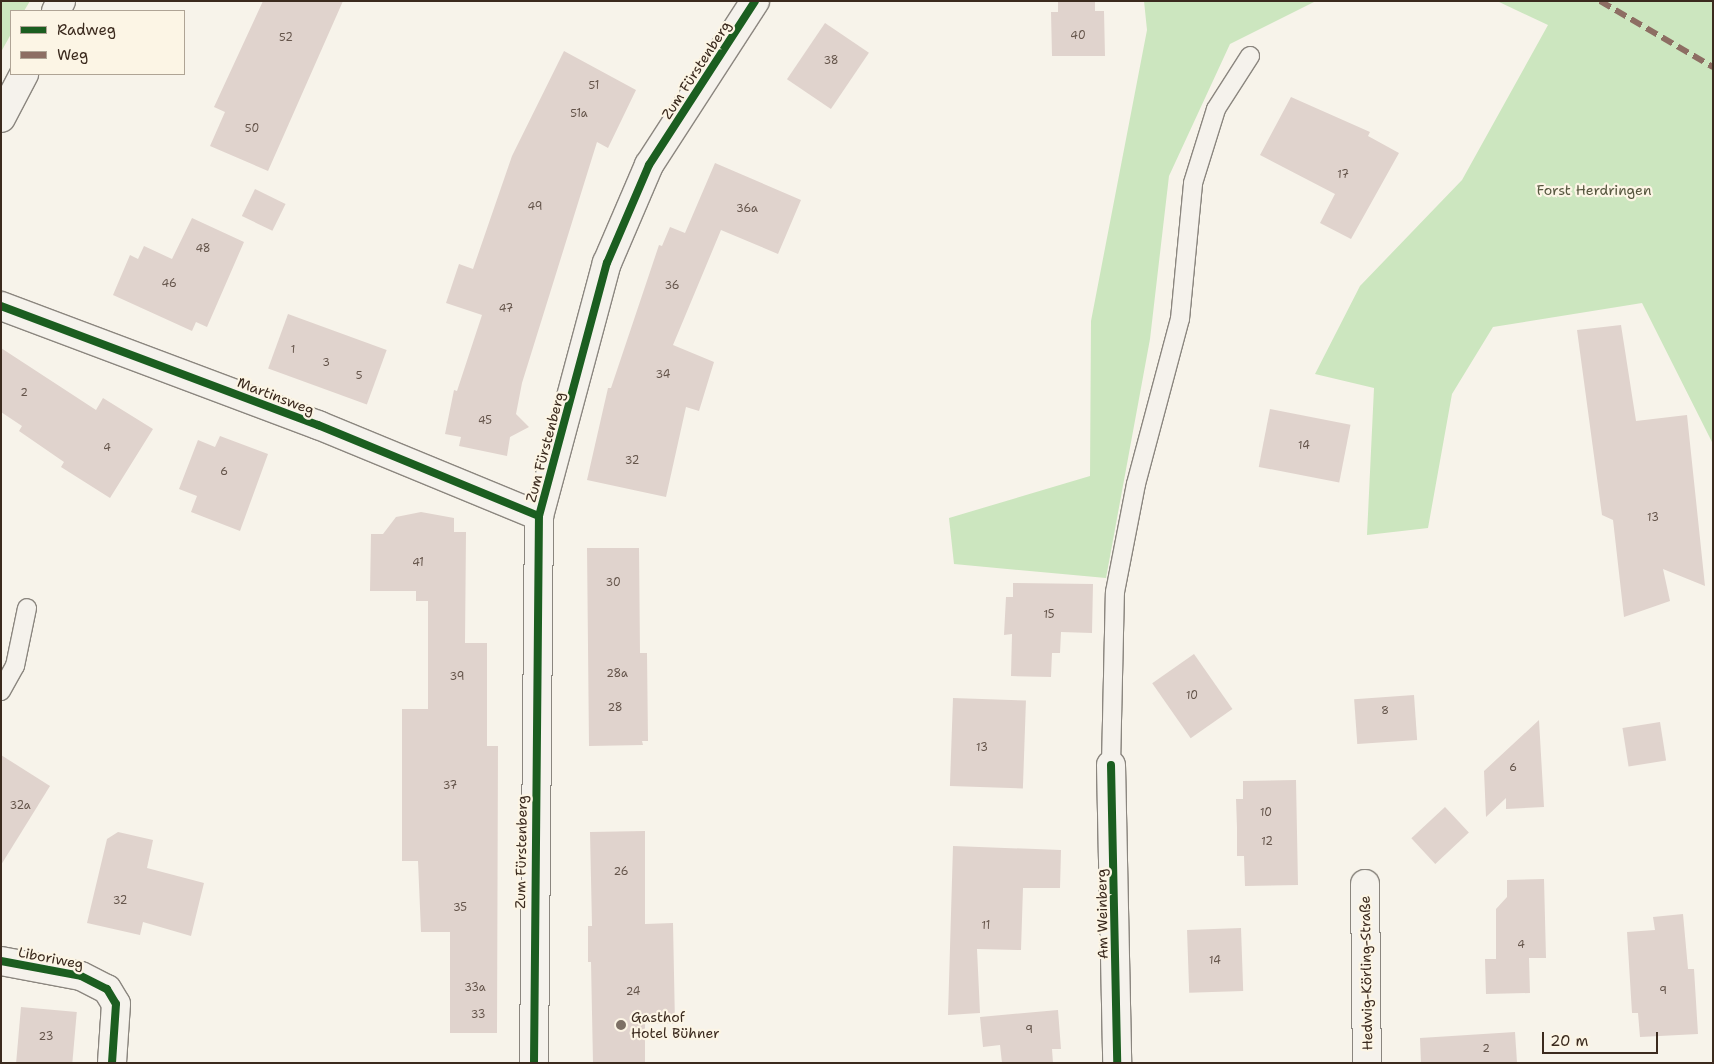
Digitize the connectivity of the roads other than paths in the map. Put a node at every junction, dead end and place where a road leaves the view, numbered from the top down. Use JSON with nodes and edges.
{"nodes":[{"id":1,"x":755,"y":1,"type":"edge"},
{"id":2,"x":1250,"y":56,"type":"dead end"},
{"id":3,"x":23,"y":75,"type":"edge"},
{"id":4,"x":1,"y":118,"type":"edge"},
{"id":5,"x":1,"y":306,"type":"edge"},
{"id":6,"x":539,"y":516,"type":"junction"},
{"id":7,"x":27,"y":608,"type":"dead end"},
{"id":8,"x":1,"y":691,"type":"edge"},
{"id":9,"x":1111,"y":765,"type":"joint"},
{"id":10,"x":1365,"y":884,"type":"dead end"},
{"id":11,"x":1,"y":961,"type":"edge"},
{"id":12,"x":112,"y":1063,"type":"edge"},
{"id":13,"x":534,"y":1063,"type":"edge"},
{"id":14,"x":1117,"y":1063,"type":"edge"},
{"id":15,"x":1367,"y":1063,"type":"edge"}],
"edges":[{"from":1,"to":6,"type":"street","name":"Zum Fürstenberg"},
{"from":2,"to":9,"type":"lane"},
{"from":3,"to":4,"type":"street"},
{"from":5,"to":6,"type":"street","name":"Martinsweg"},
{"from":6,"to":13,"type":"street","name":"Zum Fürstenberg"},
{"from":7,"to":8,"type":"lane"},
{"from":9,"to":14,"type":"street","name":"Am Weinberg"},
{"from":10,"to":15,"type":"street","name":"Hedwig-Körling-Straße"},
{"from":11,"to":12,"type":"street","name":"Liboriweg"}]}
